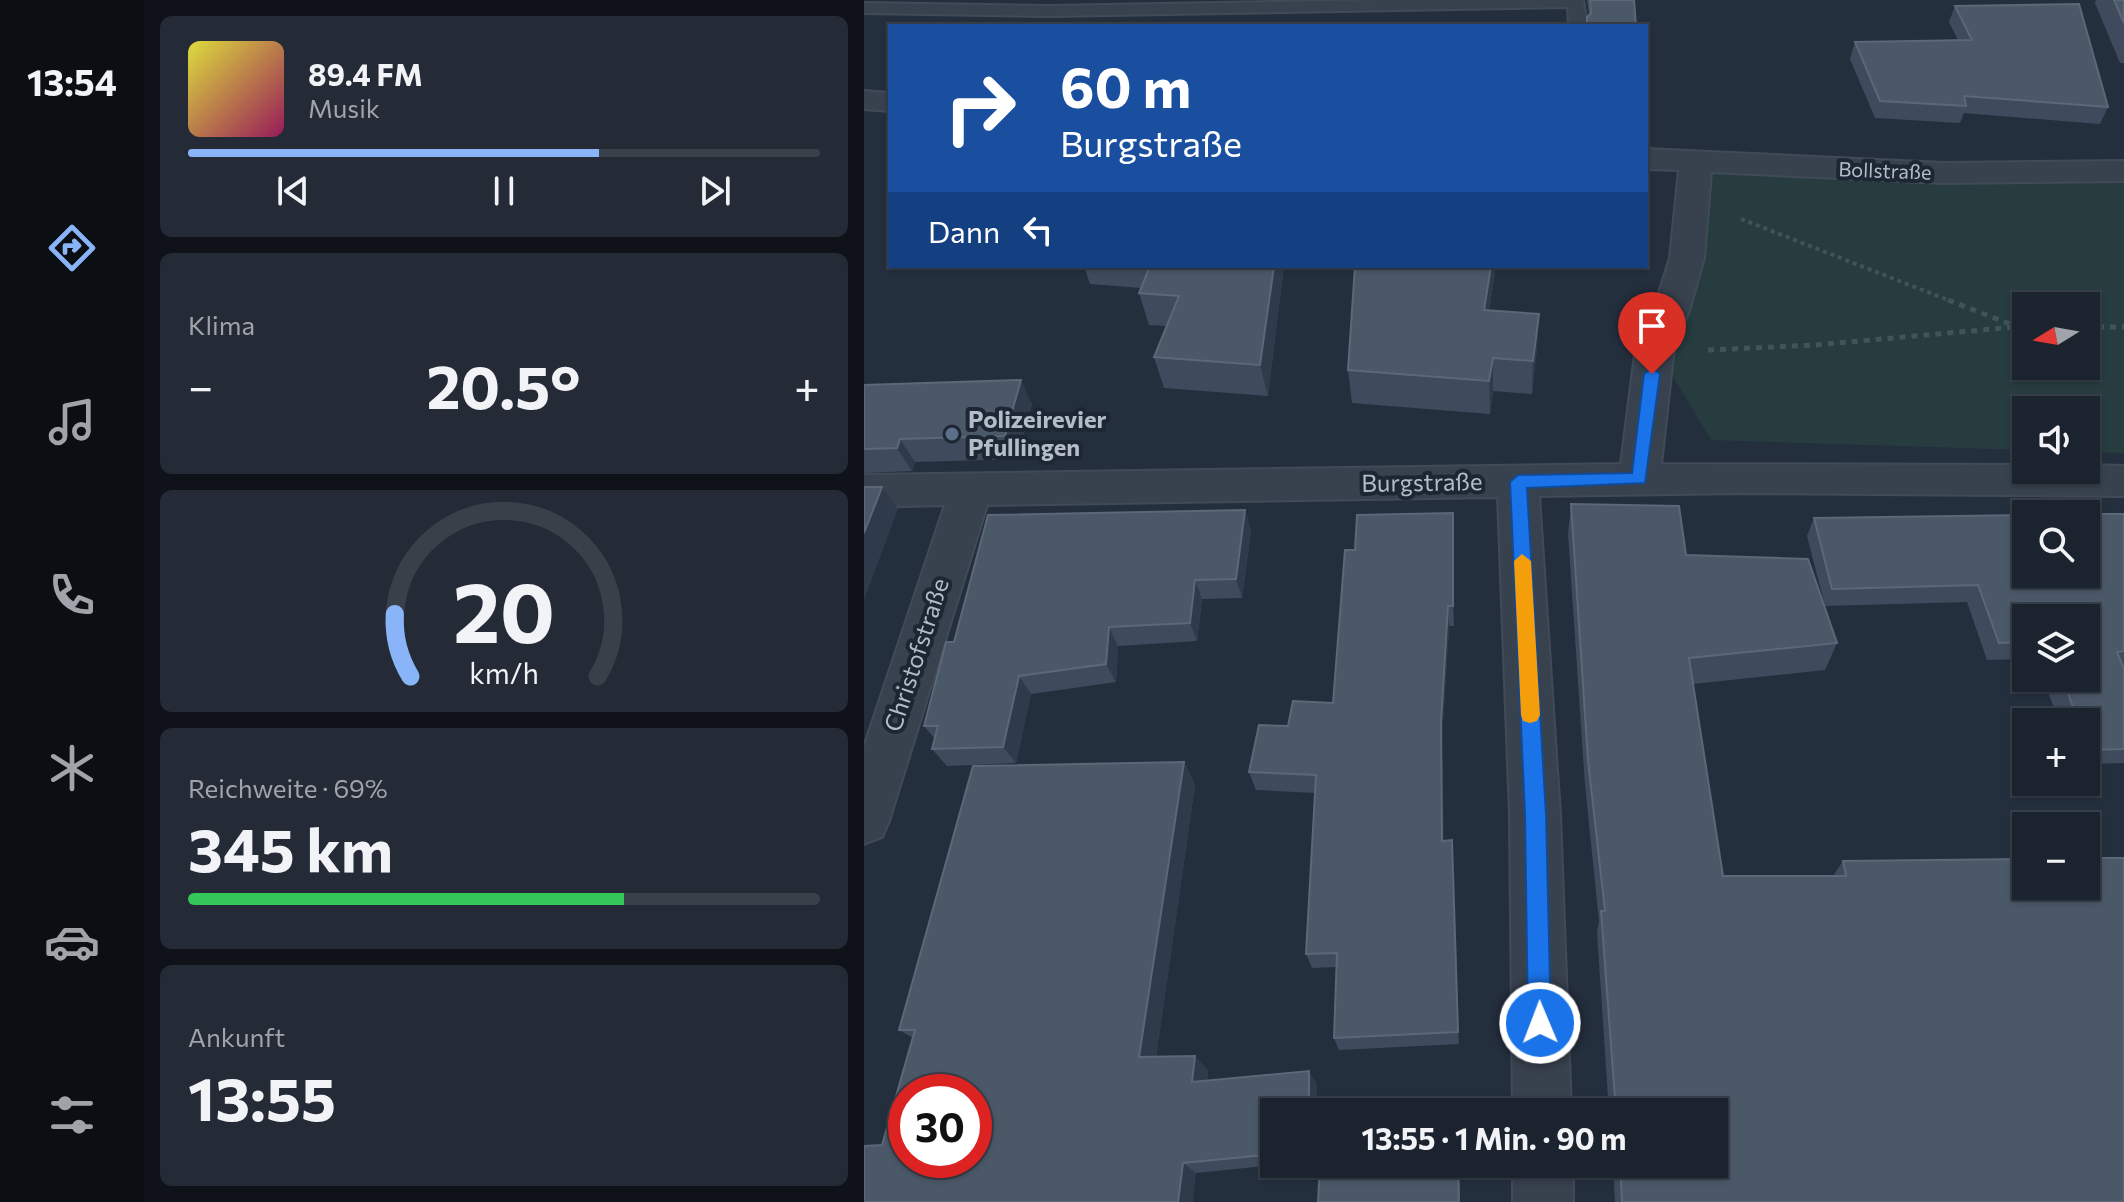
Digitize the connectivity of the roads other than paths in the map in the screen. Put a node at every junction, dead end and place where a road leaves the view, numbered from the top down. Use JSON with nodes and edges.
{"nodes":[{"id":1,"x":864,"y":8,"type":"edge"},
{"id":2,"x":1578,"y":24,"type":"edge"},
{"id":3,"x":864,"y":100,"type":"edge"},
{"id":4,"x":888,"y":102,"type":"edge"},
{"id":5,"x":1648,"y":159,"type":"edge"},
{"id":6,"x":1696,"y":163,"type":"junction"},
{"id":7,"x":2124,"y":171,"type":"edge"},
{"id":8,"x":1639,"y":479,"type":"junction"},
{"id":9,"x":2124,"y":481,"type":"edge"},
{"id":10,"x":1518,"y":482,"type":"junction"},
{"id":11,"x":971,"y":490,"type":"junction"},
{"id":12,"x":864,"y":491,"type":"edge"},
{"id":13,"x":864,"y":821,"type":"edge"},
{"id":14,"x":1542,"y":1098,"type":"edge"},
{"id":15,"x":1543,"y":1178,"type":"edge"},
{"id":16,"x":1543,"y":1202,"type":"edge"}],
"edges":[{"from":1,"to":2,"type":"lane"},
{"from":3,"to":4,"type":"street"},
{"from":5,"to":6,"type":"street","name":"Bollstraße"},
{"from":6,"to":7,"type":"street","name":"Bollstraße"},
{"from":6,"to":8,"type":"street"},
{"from":8,"to":9,"type":"street","name":"Burgstraße"},
{"from":8,"to":10,"type":"street","name":"Burgstraße"},
{"from":10,"to":11,"type":"street","name":"Burgstraße"},
{"from":10,"to":14,"type":"street"},
{"from":11,"to":12,"type":"street","name":"Burgstraße"},
{"from":11,"to":13,"type":"street","name":"Christofstraße"},
{"from":15,"to":16,"type":"street"}]}
